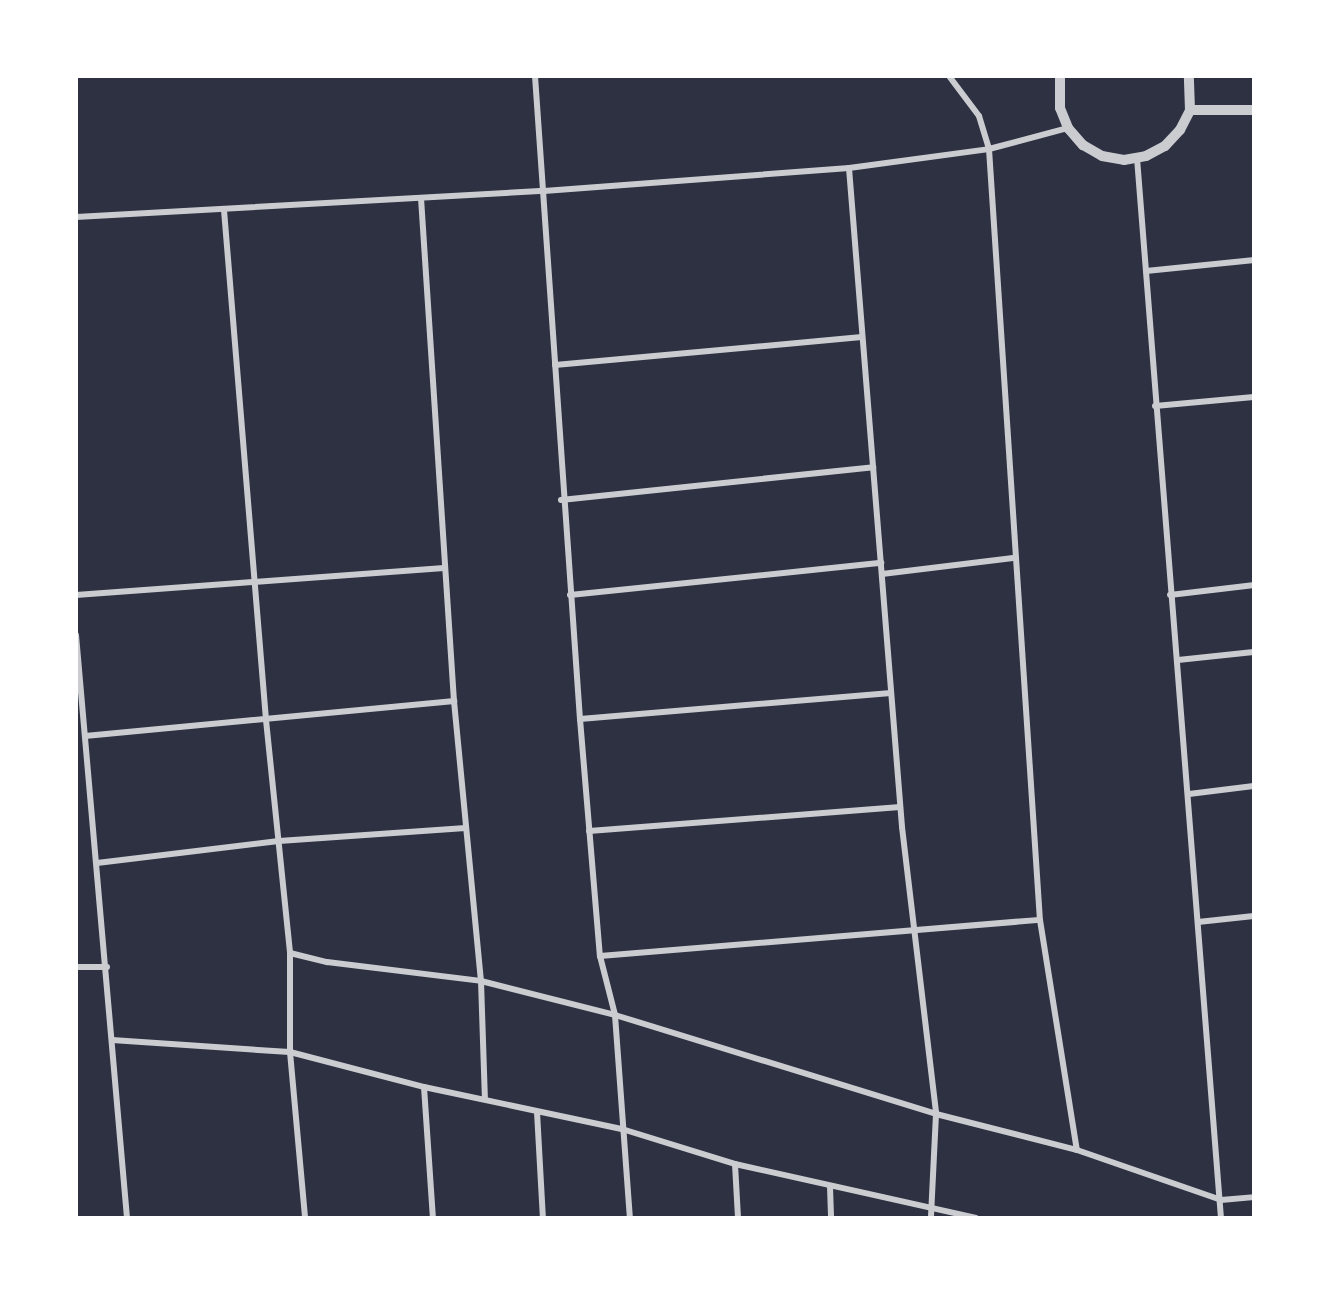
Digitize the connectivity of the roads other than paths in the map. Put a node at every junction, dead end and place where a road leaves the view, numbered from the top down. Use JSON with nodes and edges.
{"nodes":[{"id":1,"x":534,"y":76,"type":"edge"},
{"id":2,"x":949,"y":76,"type":"edge"},
{"id":3,"x":1060,"y":76,"type":"edge"},
{"id":4,"x":1189,"y":76,"type":"edge"},
{"id":5,"x":1190,"y":110,"type":"junction"},
{"id":6,"x":1254,"y":110,"type":"edge"},
{"id":7,"x":1068,"y":128,"type":"junction"},
{"id":8,"x":989,"y":149,"type":"junction"},
{"id":9,"x":1137,"y":158,"type":"junction"},
{"id":10,"x":849,"y":168,"type":"junction"},
{"id":11,"x":544,"y":191,"type":"junction"},
{"id":12,"x":421,"y":198,"type":"junction"},
{"id":13,"x":224,"y":210,"type":"junction"},
{"id":14,"x":76,"y":217,"type":"edge"},
{"id":15,"x":1254,"y":260,"type":"edge"},
{"id":16,"x":1146,"y":271,"type":"junction"},
{"id":17,"x":862,"y":337,"type":"junction"},
{"id":18,"x":555,"y":365,"type":"junction"},
{"id":19,"x":1254,"y":397,"type":"edge"},
{"id":20,"x":1155,"y":406,"type":"junction"},
{"id":21,"x":873,"y":467,"type":"junction"},
{"id":22,"x":561,"y":500,"type":"junction"},
{"id":23,"x":1013,"y":558,"type":"junction"},
{"id":24,"x":881,"y":563,"type":"junction"},
{"id":25,"x":444,"y":568,"type":"junction"},
{"id":26,"x":882,"y":574,"type":"junction"},
{"id":27,"x":255,"y":582,"type":"junction"},
{"id":28,"x":1254,"y":585,"type":"edge"},
{"id":29,"x":76,"y":595,"type":"edge"},
{"id":30,"x":570,"y":595,"type":"junction"},
{"id":31,"x":1170,"y":596,"type":"junction"},
{"id":32,"x":76,"y":635,"type":"edge"},
{"id":33,"x":1254,"y":652,"type":"edge"},
{"id":34,"x":1178,"y":660,"type":"junction"},
{"id":35,"x":891,"y":693,"type":"junction"},
{"id":36,"x":454,"y":701,"type":"junction"},
{"id":37,"x":580,"y":719,"type":"junction"},
{"id":38,"x":266,"y":720,"type":"junction"},
{"id":39,"x":86,"y":736,"type":"junction"},
{"id":40,"x":1254,"y":786,"type":"edge"},
{"id":41,"x":1189,"y":794,"type":"junction"},
{"id":42,"x":900,"y":807,"type":"junction"},
{"id":43,"x":466,"y":828,"type":"junction"},
{"id":44,"x":589,"y":831,"type":"junction"},
{"id":45,"x":279,"y":841,"type":"junction"},
{"id":46,"x":97,"y":863,"type":"junction"},
{"id":47,"x":1254,"y":916,"type":"edge"},
{"id":48,"x":1040,"y":920,"type":"junction"},
{"id":49,"x":1198,"y":922,"type":"junction"},
{"id":50,"x":913,"y":932,"type":"junction"},
{"id":51,"x":290,"y":953,"type":"junction"},
{"id":52,"x":600,"y":956,"type":"junction"},
{"id":53,"x":76,"y":967,"type":"edge"},
{"id":54,"x":107,"y":967,"type":"junction"},
{"id":55,"x":481,"y":981,"type":"junction"},
{"id":56,"x":615,"y":1016,"type":"junction"},
{"id":57,"x":112,"y":1040,"type":"junction"},
{"id":58,"x":290,"y":1052,"type":"junction"},
{"id":59,"x":423,"y":1087,"type":"junction"},
{"id":60,"x":485,"y":1099,"type":"junction"},
{"id":61,"x":537,"y":1112,"type":"junction"},
{"id":62,"x":936,"y":1114,"type":"junction"},
{"id":63,"x":622,"y":1129,"type":"junction"},
{"id":64,"x":1077,"y":1150,"type":"junction"},
{"id":65,"x":735,"y":1164,"type":"junction"},
{"id":66,"x":830,"y":1187,"type":"junction"},
{"id":67,"x":1254,"y":1197,"type":"edge"},
{"id":68,"x":1221,"y":1200,"type":"junction"},
{"id":69,"x":930,"y":1207,"type":"junction"},
{"id":70,"x":127,"y":1218,"type":"edge"},
{"id":71,"x":305,"y":1218,"type":"edge"},
{"id":72,"x":434,"y":1218,"type":"edge"},
{"id":73,"x":543,"y":1218,"type":"edge"},
{"id":74,"x":630,"y":1218,"type":"edge"},
{"id":75,"x":738,"y":1218,"type":"edge"},
{"id":76,"x":831,"y":1218,"type":"edge"},
{"id":77,"x":931,"y":1218,"type":"edge"},
{"id":78,"x":976,"y":1218,"type":"edge"},
{"id":79,"x":1221,"y":1218,"type":"edge"}],
"edges":[{"from":1,"to":11,"type":"street"},
{"from":2,"to":8,"type":"street"},
{"from":3,"to":7,"type":"street"},
{"from":4,"to":5,"type":"street"},
{"from":5,"to":6,"type":"street"},
{"from":5,"to":9,"type":"street"},
{"from":7,"to":8,"type":"street"},
{"from":7,"to":9,"type":"street"},
{"from":8,"to":10,"type":"street"},
{"from":8,"to":23,"type":"street"},
{"from":9,"to":16,"type":"street"},
{"from":10,"to":11,"type":"street"},
{"from":10,"to":17,"type":"street"},
{"from":11,"to":12,"type":"street"},
{"from":11,"to":18,"type":"street"},
{"from":12,"to":13,"type":"street"},
{"from":12,"to":25,"type":"street"},
{"from":13,"to":14,"type":"street"},
{"from":13,"to":27,"type":"street"},
{"from":15,"to":16,"type":"street"},
{"from":16,"to":20,"type":"street"},
{"from":17,"to":18,"type":"street"},
{"from":17,"to":21,"type":"street"},
{"from":18,"to":22,"type":"street"},
{"from":19,"to":20,"type":"street"},
{"from":20,"to":31,"type":"street"},
{"from":21,"to":22,"type":"street"},
{"from":21,"to":24,"type":"street"},
{"from":22,"to":30,"type":"street"},
{"from":23,"to":26,"type":"street"},
{"from":23,"to":48,"type":"street"},
{"from":24,"to":26,"type":"street"},
{"from":24,"to":30,"type":"street"},
{"from":25,"to":27,"type":"street"},
{"from":25,"to":36,"type":"street"},
{"from":26,"to":35,"type":"street"},
{"from":27,"to":29,"type":"street"},
{"from":27,"to":38,"type":"street"},
{"from":28,"to":31,"type":"street"},
{"from":30,"to":37,"type":"street"},
{"from":31,"to":34,"type":"street"},
{"from":32,"to":39,"type":"street"},
{"from":33,"to":34,"type":"street"},
{"from":34,"to":41,"type":"street"},
{"from":35,"to":37,"type":"street"},
{"from":35,"to":42,"type":"street"},
{"from":36,"to":38,"type":"street"},
{"from":36,"to":43,"type":"street"},
{"from":37,"to":44,"type":"street"},
{"from":38,"to":39,"type":"street"},
{"from":38,"to":45,"type":"street"},
{"from":39,"to":46,"type":"street"},
{"from":40,"to":41,"type":"street"},
{"from":41,"to":49,"type":"street"},
{"from":42,"to":44,"type":"street"},
{"from":42,"to":50,"type":"street"},
{"from":43,"to":45,"type":"street"},
{"from":43,"to":55,"type":"street"},
{"from":44,"to":52,"type":"street"},
{"from":45,"to":46,"type":"street"},
{"from":45,"to":51,"type":"street"},
{"from":46,"to":54,"type":"street"},
{"from":47,"to":49,"type":"street"},
{"from":48,"to":50,"type":"street"},
{"from":48,"to":64,"type":"street"},
{"from":49,"to":68,"type":"street"},
{"from":50,"to":52,"type":"street"},
{"from":50,"to":62,"type":"street"},
{"from":51,"to":55,"type":"street"},
{"from":51,"to":58,"type":"street"},
{"from":52,"to":56,"type":"street"},
{"from":53,"to":54,"type":"street"},
{"from":54,"to":57,"type":"street"},
{"from":55,"to":56,"type":"street"},
{"from":55,"to":60,"type":"street"},
{"from":56,"to":62,"type":"street"},
{"from":56,"to":63,"type":"street"},
{"from":57,"to":58,"type":"street"},
{"from":57,"to":70,"type":"street"},
{"from":58,"to":59,"type":"street"},
{"from":58,"to":71,"type":"street"},
{"from":59,"to":60,"type":"street"},
{"from":59,"to":72,"type":"street"},
{"from":60,"to":61,"type":"street"},
{"from":61,"to":63,"type":"street"},
{"from":61,"to":73,"type":"street"},
{"from":62,"to":64,"type":"street"},
{"from":62,"to":69,"type":"street"},
{"from":63,"to":65,"type":"street"},
{"from":63,"to":74,"type":"street"},
{"from":64,"to":68,"type":"street"},
{"from":65,"to":66,"type":"street"},
{"from":65,"to":75,"type":"street"},
{"from":66,"to":69,"type":"street"},
{"from":66,"to":76,"type":"street"},
{"from":67,"to":68,"type":"street"},
{"from":68,"to":79,"type":"street"},
{"from":69,"to":77,"type":"street"},
{"from":69,"to":78,"type":"street"}]}
